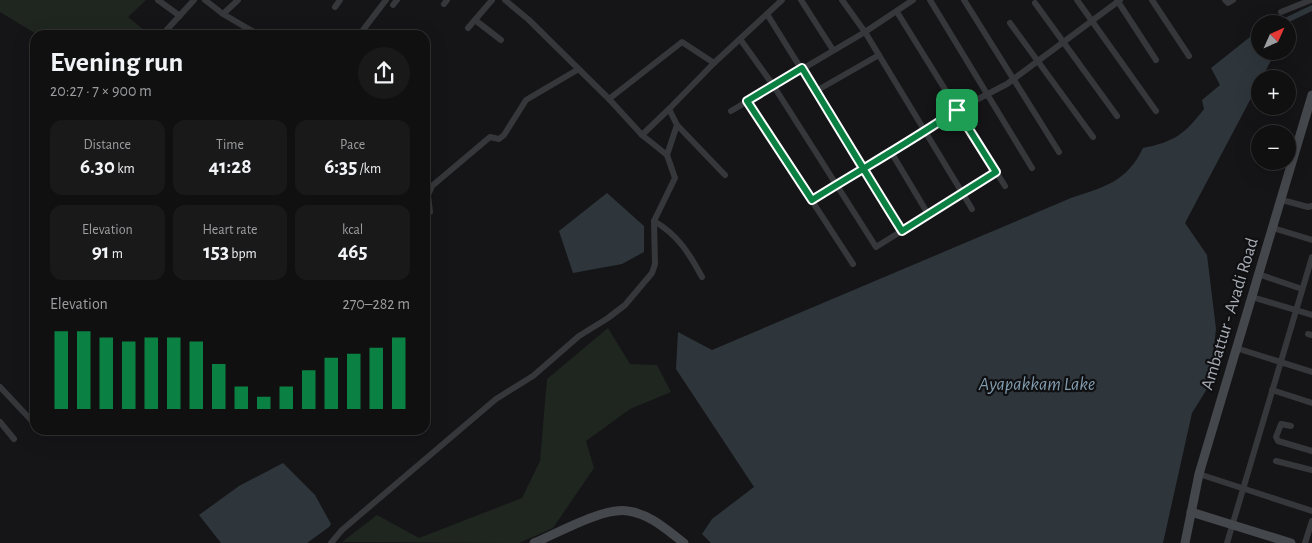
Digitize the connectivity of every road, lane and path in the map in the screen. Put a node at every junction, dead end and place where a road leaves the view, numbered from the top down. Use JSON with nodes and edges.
{"nodes":[{"id":1,"x":158,"y":0,"type":"edge"},
{"id":2,"x":194,"y":0,"type":"edge"},
{"id":3,"x":206,"y":0,"type":"edge"},
{"id":4,"x":238,"y":0,"type":"edge"},
{"id":5,"x":340,"y":0,"type":"edge"},
{"id":6,"x":386,"y":0,"type":"edge"},
{"id":7,"x":492,"y":0,"type":"edge"},
{"id":8,"x":505,"y":0,"type":"edge"},
{"id":9,"x":782,"y":0,"type":"edge"},
{"id":10,"x":802,"y":0,"type":"edge"},
{"id":11,"x":842,"y":0,"type":"edge"},
{"id":12,"x":913,"y":0,"type":"edge"},
{"id":13,"x":930,"y":0,"type":"edge"},
{"id":14,"x":964,"y":0,"type":"edge"},
{"id":15,"x":1077,"y":0,"type":"edge"},
{"id":16,"x":1118,"y":0,"type":"edge"},
{"id":17,"x":1152,"y":0,"type":"edge"},
{"id":18,"x":1225,"y":0,"type":"edge"},
{"id":19,"x":1233,"y":0,"type":"edge"},
{"id":20,"x":1311,"y":0,"type":"edge"},
{"id":21,"x":1035,"y":2,"type":"dead end"},
{"id":22,"x":1298,"y":2,"type":"edge"},
{"id":23,"x":335,"y":7,"type":"dead end"},
{"id":24,"x":896,"y":12,"type":"junction"},
{"id":25,"x":1281,"y":12,"type":"dead end"},
{"id":26,"x":223,"y":14,"type":"junction"},
{"id":27,"x":767,"y":14,"type":"junction"},
{"id":28,"x":180,"y":16,"type":"junction"},
{"id":29,"x":475,"y":20,"type":"junction"},
{"id":30,"x":1092,"y":20,"type":"junction"},
{"id":31,"x":1010,"y":23,"type":"dead end"},
{"id":32,"x":468,"y":28,"type":"dead end"},
{"id":33,"x":167,"y":30,"type":"edge"},
{"id":34,"x":249,"y":30,"type":"edge"},
{"id":35,"x":363,"y":30,"type":"dead end"},
{"id":36,"x":865,"y":32,"type":"junction"},
{"id":37,"x":740,"y":39,"type":"junction"},
{"id":38,"x":501,"y":40,"type":"dead end"},
{"id":39,"x":1064,"y":40,"type":"junction"},
{"id":40,"x":833,"y":50,"type":"junction"},
{"id":41,"x":879,"y":55,"type":"junction"},
{"id":42,"x":1189,"y":56,"type":"dead end"},
{"id":43,"x":1038,"y":60,"type":"junction"},
{"id":44,"x":1156,"y":60,"type":"dead end"},
{"id":45,"x":714,"y":62,"type":"junction"},
{"id":46,"x":802,"y":68,"type":"junction"},
{"id":47,"x":577,"y":70,"type":"junction"},
{"id":48,"x":1013,"y":79,"type":"junction"},
{"id":49,"x":773,"y":85,"type":"junction"},
{"id":50,"x":816,"y":91,"type":"junction"},
{"id":51,"x":985,"y":94,"type":"junction"},
{"id":52,"x":1312,"y":95,"type":"edge"},
{"id":53,"x":609,"y":99,"type":"junction"},
{"id":54,"x":747,"y":101,"type":"junction"},
{"id":55,"x":669,"y":108,"type":"junction"},
{"id":56,"x":957,"y":110,"type":"junction"},
{"id":57,"x":731,"y":111,"type":"dead end"},
{"id":58,"x":1156,"y":111,"type":"dead end"},
{"id":59,"x":1117,"y":116,"type":"dead end"},
{"id":60,"x":677,"y":125,"type":"junction"},
{"id":61,"x":925,"y":132,"type":"junction"},
{"id":62,"x":642,"y":135,"type":"junction"},
{"id":63,"x":1093,"y":137,"type":"dead end"},
{"id":64,"x":891,"y":152,"type":"junction"},
{"id":65,"x":1058,"y":152,"type":"dead end"},
{"id":66,"x":667,"y":155,"type":"junction"},
{"id":67,"x":863,"y":168,"type":"junction"},
{"id":68,"x":1032,"y":168,"type":"dead end"},
{"id":69,"x":996,"y":172,"type":"junction"},
{"id":70,"x":725,"y":175,"type":"dead end"},
{"id":71,"x":836,"y":185,"type":"junction"},
{"id":72,"x":1005,"y":186,"type":"dead end"},
{"id":73,"x":430,"y":192,"type":"edge"},
{"id":74,"x":962,"y":193,"type":"junction"},
{"id":75,"x":812,"y":200,"type":"junction"},
{"id":76,"x":1282,"y":200,"type":"junction"},
{"id":77,"x":1312,"y":206,"type":"edge"},
{"id":78,"x":972,"y":210,"type":"dead end"},
{"id":79,"x":928,"y":214,"type":"junction"},
{"id":80,"x":654,"y":221,"type":"junction"},
{"id":81,"x":1274,"y":228,"type":"junction"},
{"id":82,"x":902,"y":231,"type":"junction"},
{"id":83,"x":1312,"y":240,"type":"edge"},
{"id":84,"x":1312,"y":257,"type":"edge"},
{"id":85,"x":853,"y":264,"type":"dead end"},
{"id":86,"x":1258,"y":274,"type":"junction"},
{"id":87,"x":702,"y":277,"type":"dead end"},
{"id":88,"x":1302,"y":289,"type":"junction"},
{"id":89,"x":1252,"y":297,"type":"junction"},
{"id":90,"x":1296,"y":310,"type":"junction"},
{"id":91,"x":1312,"y":315,"type":"edge"},
{"id":92,"x":1236,"y":348,"type":"junction"},
{"id":93,"x":1280,"y":362,"type":"junction"},
{"id":94,"x":1312,"y":372,"type":"edge"},
{"id":95,"x":0,"y":387,"type":"edge"},
{"id":96,"x":1272,"y":390,"type":"junction"},
{"id":97,"x":1312,"y":402,"type":"edge"},
{"id":98,"x":30,"y":419,"type":"edge"},
{"id":99,"x":0,"y":422,"type":"edge"},
{"id":100,"x":1291,"y":426,"type":"dead end"},
{"id":101,"x":14,"y":439,"type":"dead end"},
{"id":102,"x":1312,"y":451,"type":"edge"},
{"id":103,"x":1276,"y":461,"type":"dead end"},
{"id":104,"x":1312,"y":470,"type":"edge"},
{"id":105,"x":1199,"y":474,"type":"junction"},
{"id":106,"x":1242,"y":488,"type":"junction"},
{"id":107,"x":1312,"y":511,"type":"edge"},
{"id":108,"x":1191,"y":512,"type":"junction"},
{"id":109,"x":1312,"y":521,"type":"edge"},
{"id":110,"x":1231,"y":525,"type":"junction"},
{"id":111,"x":331,"y":543,"type":"edge"},
{"id":112,"x":534,"y":543,"type":"edge"},
{"id":113,"x":684,"y":543,"type":"edge"},
{"id":114,"x":1185,"y":543,"type":"edge"},
{"id":115,"x":1227,"y":543,"type":"edge"},
{"id":116,"x":1291,"y":543,"type":"edge"},
{"id":117,"x":1305,"y":543,"type":"edge"}],
"edges":[{"from":1,"to":28,"type":"street"},
{"from":2,"to":28,"type":"street"},
{"from":3,"to":26,"type":"street"},
{"from":4,"to":26,"type":"street"},
{"from":5,"to":23,"type":"street"},
{"from":6,"to":35,"type":"street"},
{"from":7,"to":29,"type":"street"},
{"from":8,"to":47,"type":"street"},
{"from":9,"to":27,"type":"street"},
{"from":10,"to":40,"type":"street"},
{"from":11,"to":36,"type":"street"},
{"from":12,"to":24,"type":"street"},
{"from":13,"to":51,"type":"street"},
{"from":14,"to":48,"type":"street"},
{"from":15,"to":30,"type":"street"},
{"from":16,"to":30,"type":"street"},
{"from":16,"to":44,"type":"street"},
{"from":17,"to":42,"type":"street"},
{"from":18,"to":19,"type":"street"},
{"from":20,"to":22,"type":"street"},
{"from":21,"to":39,"type":"street"},
{"from":22,"to":25,"type":"street"},
{"from":24,"to":36,"type":"street"},
{"from":24,"to":56,"type":"street"},
{"from":26,"to":34,"type":"street"},
{"from":27,"to":37,"type":"street"},
{"from":27,"to":46,"type":"street"},
{"from":28,"to":33,"type":"street"},
{"from":29,"to":32,"type":"street"},
{"from":29,"to":38,"type":"street"},
{"from":30,"to":39,"type":"street"},
{"from":30,"to":58,"type":"street"},
{"from":31,"to":43,"type":"street"},
{"from":36,"to":40,"type":"street"},
{"from":36,"to":41,"type":"street"},
{"from":37,"to":45,"type":"street"},
{"from":37,"to":49,"type":"street"},
{"from":39,"to":43,"type":"street"},
{"from":39,"to":59,"type":"street"},
{"from":40,"to":46,"type":"street"},
{"from":41,"to":50,"type":"street"},
{"from":41,"to":61,"type":"street"},
{"from":43,"to":48,"type":"street"},
{"from":43,"to":63,"type":"street"},
{"from":45,"to":53,"type":"street"},
{"from":45,"to":55,"type":"street"},
{"from":46,"to":49,"type":"street"},
{"from":46,"to":50,"type":"street"},
{"from":47,"to":53,"type":"street"},
{"from":47,"to":73,"type":"street"},
{"from":48,"to":51,"type":"street"},
{"from":48,"to":65,"type":"street"},
{"from":49,"to":54,"type":"street"},
{"from":49,"to":71,"type":"street"},
{"from":50,"to":67,"type":"street"},
{"from":51,"to":56,"type":"street"},
{"from":51,"to":68,"type":"street"},
{"from":52,"to":76,"type":"street","name":"Ambattur - Avadi Road"},
{"from":53,"to":62,"type":"street"},
{"from":54,"to":57,"type":"street"},
{"from":54,"to":75,"type":"street"},
{"from":55,"to":60,"type":"street"},
{"from":55,"to":62,"type":"street"},
{"from":56,"to":61,"type":"street"},
{"from":56,"to":69,"type":"street"},
{"from":60,"to":66,"type":"street"},
{"from":60,"to":70,"type":"street"},
{"from":61,"to":64,"type":"street"},
{"from":61,"to":74,"type":"street"},
{"from":62,"to":66,"type":"street"},
{"from":64,"to":67,"type":"street"},
{"from":64,"to":79,"type":"street"},
{"from":66,"to":80,"type":"street"},
{"from":67,"to":71,"type":"street"},
{"from":67,"to":82,"type":"street"},
{"from":69,"to":72,"type":"street"},
{"from":69,"to":74,"type":"street"},
{"from":71,"to":75,"type":"street"},
{"from":71,"to":82,"type":"street"},
{"from":74,"to":78,"type":"street"},
{"from":74,"to":79,"type":"street"},
{"from":75,"to":85,"type":"street"},
{"from":76,"to":77,"type":"street"},
{"from":76,"to":81,"type":"street","name":"Ambattur - Avadi Road"},
{"from":79,"to":82,"type":"street"},
{"from":80,"to":87,"type":"street"},
{"from":80,"to":111,"type":"street"},
{"from":81,"to":83,"type":"street"},
{"from":81,"to":86,"type":"street","name":"Ambattur - Avadi Road"},
{"from":84,"to":88,"type":"street"},
{"from":86,"to":88,"type":"street"},
{"from":86,"to":89,"type":"street","name":"Ambattur - Avadi Road"},
{"from":88,"to":90,"type":"street"},
{"from":89,"to":90,"type":"street"},
{"from":89,"to":92,"type":"street","name":"Ambattur - Avadi Road"},
{"from":90,"to":91,"type":"street"},
{"from":90,"to":93,"type":"street"},
{"from":92,"to":93,"type":"street"},
{"from":92,"to":105,"type":"street","name":"Ambattur - Avadi Road"},
{"from":93,"to":94,"type":"street"},
{"from":93,"to":96,"type":"street"},
{"from":95,"to":98,"type":"street"},
{"from":96,"to":97,"type":"street"},
{"from":96,"to":106,"type":"street"},
{"from":99,"to":101,"type":"street"},
{"from":100,"to":102,"type":"street"},
{"from":103,"to":104,"type":"street"},
{"from":105,"to":106,"type":"street"},
{"from":105,"to":108,"type":"street","name":"Ambattur - Avadi Road"},
{"from":106,"to":107,"type":"street"},
{"from":106,"to":110,"type":"street"},
{"from":108,"to":110,"type":"street"},
{"from":108,"to":114,"type":"street","name":"Ambattur - Avadi Road"},
{"from":109,"to":117,"type":"street"},
{"from":110,"to":115,"type":"street"},
{"from":110,"to":116,"type":"street"},
{"from":112,"to":113,"type":"street"}]}
